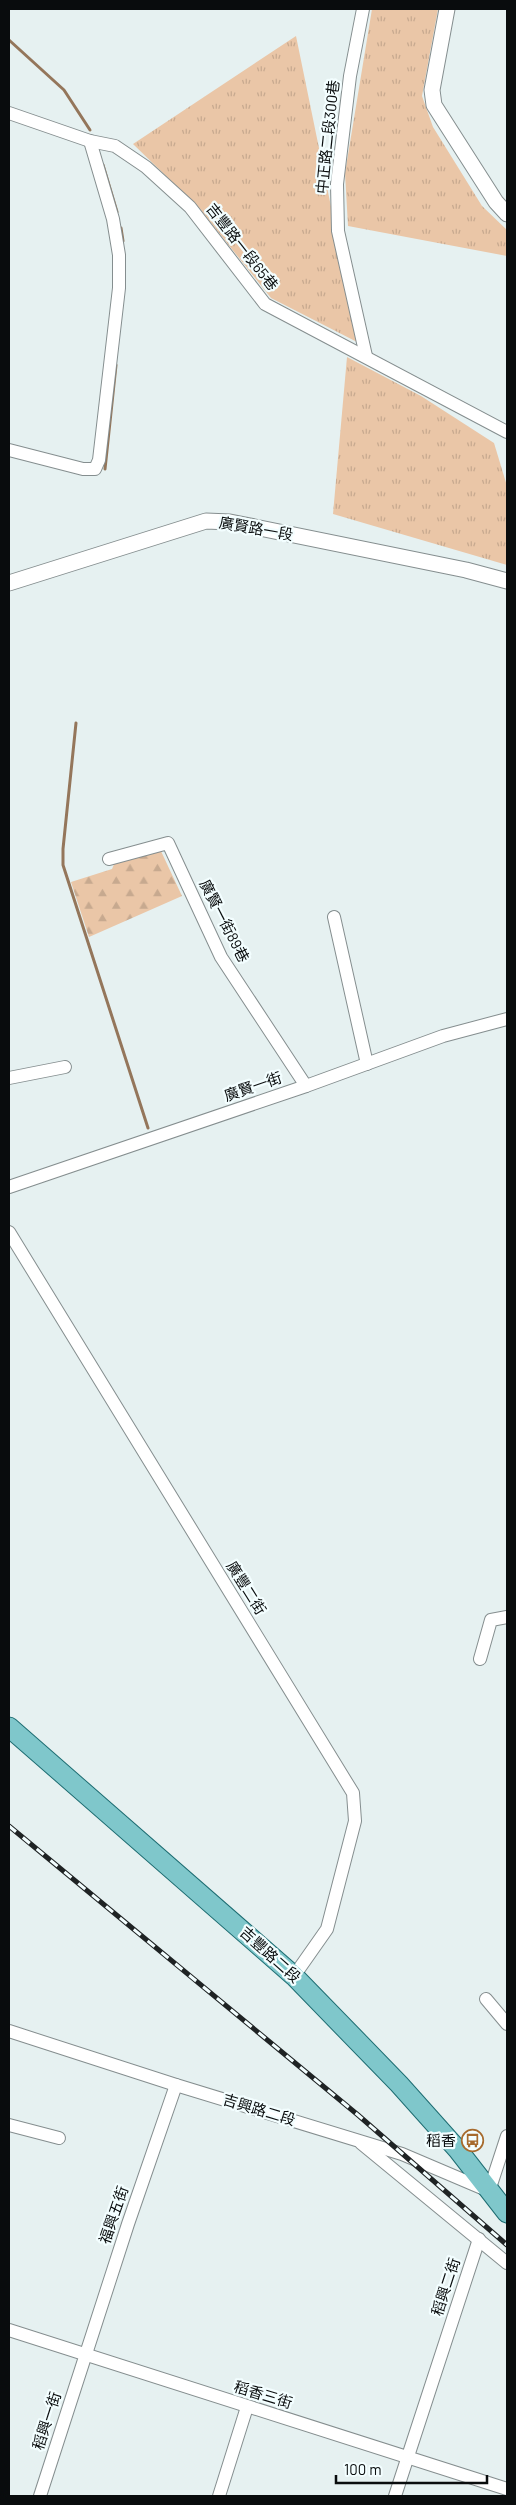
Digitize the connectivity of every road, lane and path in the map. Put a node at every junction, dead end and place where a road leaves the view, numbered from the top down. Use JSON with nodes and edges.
{"nodes":[{"id":1,"x":363,"y":9,"type":"edge"},
{"id":2,"x":447,"y":9,"type":"edge"},
{"id":3,"x":9,"y":113,"type":"edge"},
{"id":4,"x":90,"y":141,"type":"junction"},
{"id":5,"x":507,"y":214,"type":"edge"},
{"id":6,"x":366,"y":356,"type":"junction"},
{"id":7,"x":507,"y":432,"type":"edge"},
{"id":8,"x":9,"y":450,"type":"edge"},
{"id":9,"x":507,"y":581,"type":"edge"},
{"id":10,"x":9,"y":582,"type":"edge"},
{"id":11,"x":110,"y":859,"type":"dead end"},
{"id":12,"x":334,"y":917,"type":"dead end"},
{"id":13,"x":507,"y":1019,"type":"edge"},
{"id":14,"x":367,"y":1064,"type":"junction"},
{"id":15,"x":65,"y":1067,"type":"dead end"},
{"id":16,"x":9,"y":1078,"type":"edge"},
{"id":17,"x":306,"y":1086,"type":"junction"},
{"id":18,"x":9,"y":1188,"type":"edge"},
{"id":19,"x":9,"y":1232,"type":"edge"},
{"id":20,"x":507,"y":1617,"type":"edge"},
{"id":21,"x":480,"y":1659,"type":"dead end"},
{"id":22,"x":9,"y":1727,"type":"edge"},
{"id":23,"x":294,"y":1976,"type":"junction"},
{"id":24,"x":486,"y":1999,"type":"dead end"},
{"id":25,"x":507,"y":2024,"type":"edge"},
{"id":26,"x":9,"y":2031,"type":"edge"},
{"id":27,"x":176,"y":2085,"type":"junction"},
{"id":28,"x":9,"y":2125,"type":"edge"},
{"id":29,"x":507,"y":2136,"type":"edge"},
{"id":30,"x":59,"y":2138,"type":"dead end"},
{"id":31,"x":355,"y":2139,"type":"junction"},
{"id":32,"x":489,"y":2191,"type":"junction"},
{"id":33,"x":507,"y":2208,"type":"edge"},
{"id":34,"x":479,"y":2239,"type":"junction"},
{"id":35,"x":507,"y":2263,"type":"edge"},
{"id":36,"x":9,"y":2330,"type":"edge"},
{"id":37,"x":85,"y":2355,"type":"junction"},
{"id":38,"x":248,"y":2407,"type":"junction"},
{"id":39,"x":407,"y":2457,"type":"junction"},
{"id":40,"x":507,"y":2489,"type":"edge"},
{"id":41,"x":40,"y":2496,"type":"edge"},
{"id":42,"x":219,"y":2496,"type":"edge"},
{"id":43,"x":395,"y":2496,"type":"edge"}],
"edges":[{"from":1,"to":6,"type":"street","name":"中正路二段300巷"},
{"from":2,"to":5,"type":"street"},
{"from":3,"to":4,"type":"street","name":"吉豐路一段65巷"},
{"from":4,"to":6,"type":"street","name":"吉豐路一段65巷"},
{"from":4,"to":8,"type":"street"},
{"from":6,"to":7,"type":"street","name":"吉豐路一段65巷"},
{"from":9,"to":10,"type":"street","name":"廣賢路一段"},
{"from":11,"to":17,"type":"street","name":"廣賢一街89巷"},
{"from":12,"to":14,"type":"street"},
{"from":13,"to":14,"type":"street","name":"廣賢一街"},
{"from":14,"to":17,"type":"street","name":"廣賢一街"},
{"from":15,"to":16,"type":"street"},
{"from":17,"to":18,"type":"street","name":"廣賢一街"},
{"from":19,"to":23,"type":"street","name":"廣豐二街"},
{"from":20,"to":21,"type":"street"},
{"from":22,"to":23,"type":"main road","name":"吉豐路二段"},
{"from":23,"to":32,"type":"main road","name":"吉豐路二段"},
{"from":24,"to":25,"type":"street"},
{"from":26,"to":27,"type":"street","name":"吉興路二段"},
{"from":27,"to":31,"type":"street","name":"吉興路二段"},
{"from":27,"to":37,"type":"street","name":"福興五街"},
{"from":28,"to":30,"type":"street"},
{"from":29,"to":32,"type":"street"},
{"from":31,"to":32,"type":"street","name":"吉興路二段"},
{"from":31,"to":34,"type":"street"},
{"from":32,"to":33,"type":"main road","name":"吉豐路二段"},
{"from":34,"to":35,"type":"street"},
{"from":34,"to":39,"type":"street","name":"稻興二街"},
{"from":36,"to":37,"type":"street","name":"稻香三街"},
{"from":37,"to":38,"type":"street","name":"稻香三街"},
{"from":37,"to":41,"type":"street","name":"稻興一街"},
{"from":38,"to":39,"type":"street","name":"稻香三街"},
{"from":38,"to":42,"type":"street"},
{"from":39,"to":40,"type":"street","name":"稻香三街"},
{"from":39,"to":43,"type":"street","name":"稻興二街"}]}
